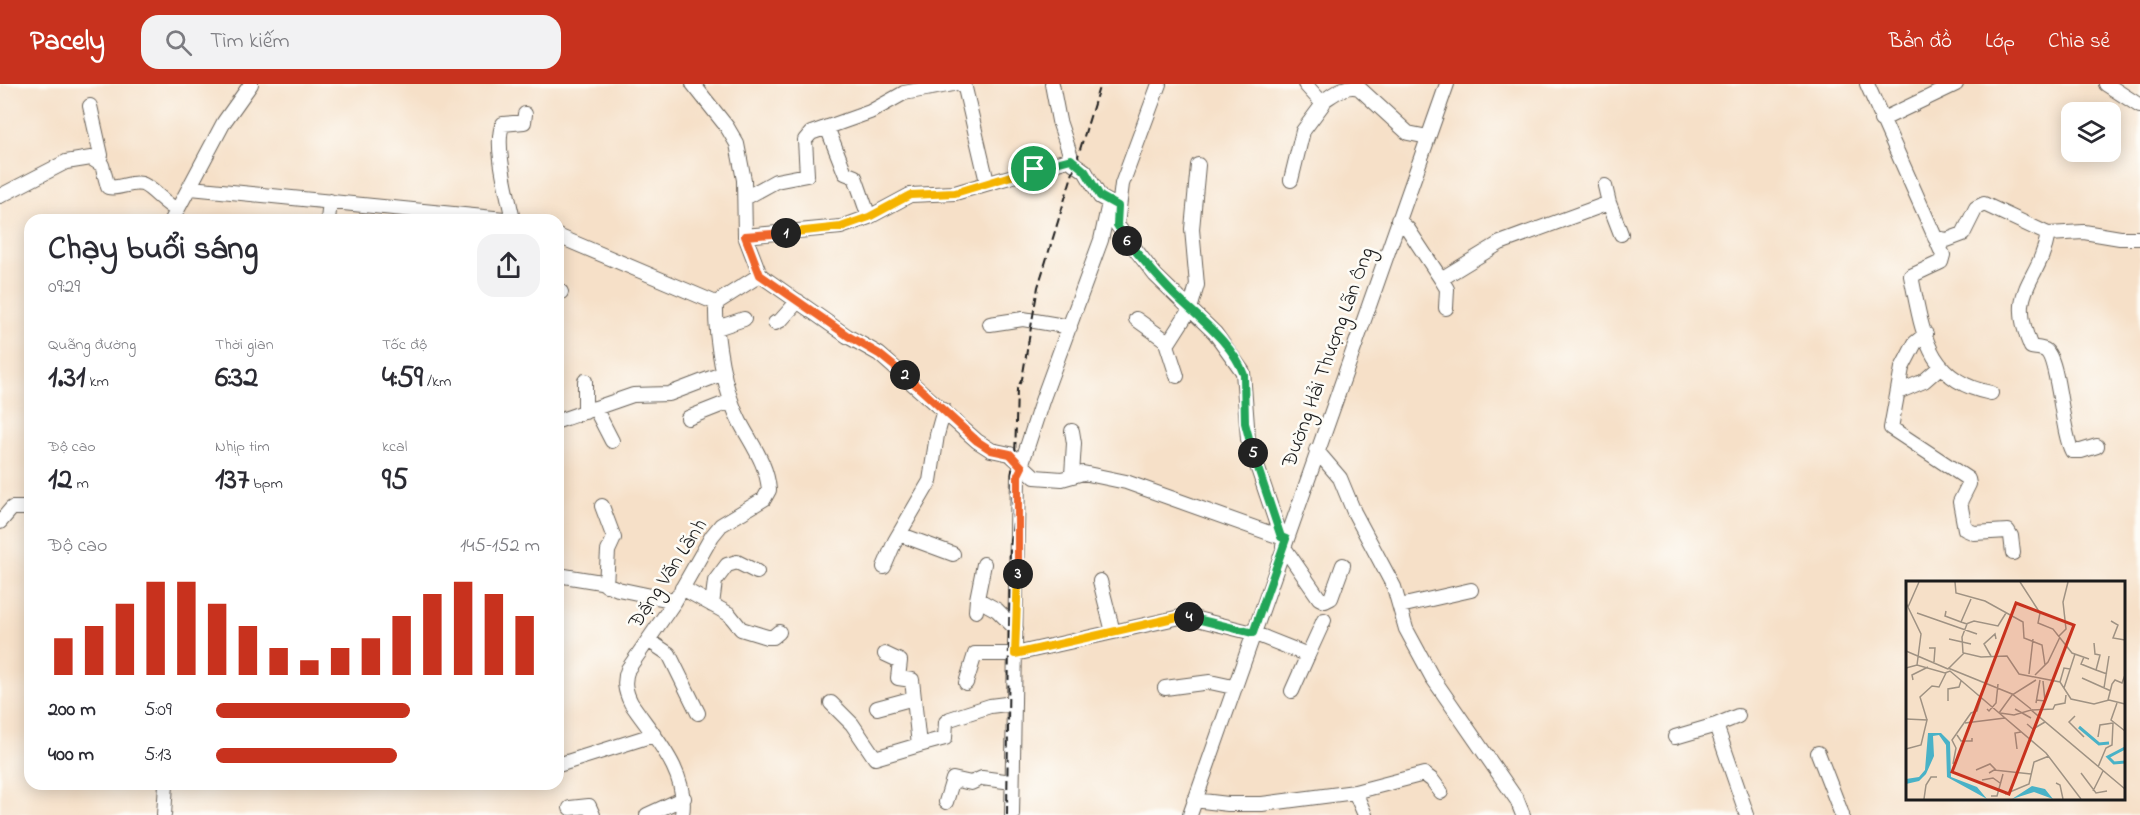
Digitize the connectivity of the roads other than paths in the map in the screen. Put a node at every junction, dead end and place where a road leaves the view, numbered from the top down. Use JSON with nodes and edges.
{"nodes":[{"id":1,"x":251,"y":84,"type":"edge"},
{"id":2,"x":693,"y":84,"type":"edge"},
{"id":3,"x":953,"y":84,"type":"edge"},
{"id":4,"x":962,"y":84,"type":"edge"},
{"id":5,"x":1052,"y":84,"type":"edge"},
{"id":6,"x":1159,"y":84,"type":"edge"},
{"id":7,"x":1305,"y":84,"type":"edge"},
{"id":8,"x":1447,"y":84,"type":"edge"},
{"id":9,"x":1867,"y":84,"type":"edge"},
{"id":10,"x":1956,"y":84,"type":"edge"},
{"id":11,"x":2106,"y":84,"type":"edge"},
{"id":12,"x":1323,"y":101,"type":"junction"},
{"id":13,"x":90,"y":106,"type":"dead end"},
{"id":14,"x":2140,"y":106,"type":"edge"},
{"id":15,"x":525,"y":114,"type":"dead end"},
{"id":16,"x":1881,"y":120,"type":"junction"},
{"id":17,"x":827,"y":128,"type":"junction"},
{"id":18,"x":1428,"y":137,"type":"junction"},
{"id":19,"x":1071,"y":159,"type":"junction"},
{"id":20,"x":99,"y":161,"type":"junction"},
{"id":21,"x":1198,"y":165,"type":"dead end"},
{"id":22,"x":1291,"y":180,"type":"dead end"},
{"id":23,"x":987,"y":182,"type":"junction"},
{"id":24,"x":1605,"y":186,"type":"dead end"},
{"id":25,"x":191,"y":188,"type":"junction"},
{"id":26,"x":0,"y":196,"type":"edge"},
{"id":27,"x":745,"y":198,"type":"junction"},
{"id":28,"x":330,"y":201,"type":"junction"},
{"id":29,"x":1610,"y":203,"type":"junction"},
{"id":30,"x":1113,"y":205,"type":"junction"},
{"id":31,"x":174,"y":214,"type":"edge"},
{"id":32,"x":176,"y":214,"type":"edge"},
{"id":33,"x":329,"y":214,"type":"edge"},
{"id":34,"x":455,"y":214,"type":"edge"},
{"id":35,"x":512,"y":214,"type":"edge"},
{"id":36,"x":869,"y":217,"type":"junction"},
{"id":37,"x":1398,"y":220,"type":"junction"},
{"id":38,"x":1621,"y":234,"type":"dead end"},
{"id":39,"x":2048,"y":234,"type":"junction"},
{"id":40,"x":745,"y":236,"type":"junction"},
{"id":41,"x":1935,"y":238,"type":"junction"},
{"id":42,"x":2140,"y":238,"type":"edge"},
{"id":43,"x":564,"y":239,"type":"edge"},
{"id":44,"x":760,"y":275,"type":"junction"},
{"id":45,"x":1441,"y":279,"type":"junction"},
{"id":46,"x":798,"y":301,"type":"junction"},
{"id":47,"x":716,"y":303,"type":"junction"},
{"id":48,"x":1446,"y":308,"type":"dead end"},
{"id":49,"x":1190,"y":309,"type":"junction"},
{"id":50,"x":744,"y":319,"type":"dead end"},
{"id":51,"x":1136,"y":319,"type":"dead end"},
{"id":52,"x":775,"y":323,"type":"dead end"},
{"id":53,"x":990,"y":324,"type":"dead end"},
{"id":54,"x":1070,"y":327,"type":"junction"},
{"id":55,"x":717,"y":328,"type":"junction"},
{"id":56,"x":1926,"y":334,"type":"junction"},
{"id":57,"x":1167,"y":342,"type":"junction"},
{"id":58,"x":1940,"y":367,"type":"junction"},
{"id":59,"x":724,"y":374,"type":"junction"},
{"id":60,"x":1177,"y":376,"type":"dead end"},
{"id":61,"x":585,"y":381,"type":"dead end"},
{"id":62,"x":1898,"y":392,"type":"junction"},
{"id":63,"x":1991,"y":393,"type":"dead end"},
{"id":64,"x":731,"y":400,"type":"junction"},
{"id":65,"x":590,"y":410,"type":"junction"},
{"id":66,"x":944,"y":410,"type":"junction"},
{"id":67,"x":688,"y":418,"type":"dead end"},
{"id":68,"x":564,"y":419,"type":"edge"},
{"id":69,"x":1072,"y":431,"type":"dead end"},
{"id":70,"x":612,"y":441,"type":"dead end"},
{"id":71,"x":2097,"y":446,"type":"dead end"},
{"id":72,"x":1316,"y":450,"type":"junction"},
{"id":73,"x":1022,"y":467,"type":"junction"},
{"id":74,"x":1072,"y":475,"type":"junction"},
{"id":75,"x":602,"y":506,"type":"dead end"},
{"id":76,"x":24,"y":508,"type":"edge"},
{"id":77,"x":0,"y":522,"type":"edge"},
{"id":78,"x":899,"y":534,"type":"junction"},
{"id":79,"x":1283,"y":541,"type":"junction"},
{"id":80,"x":2013,"y":553,"type":"dead end"},
{"id":81,"x":953,"y":554,"type":"dead end"},
{"id":82,"x":984,"y":564,"type":"dead end"},
{"id":83,"x":1343,"y":565,"type":"dead end"},
{"id":84,"x":884,"y":567,"type":"dead end"},
{"id":85,"x":757,"y":572,"type":"dead end"},
{"id":86,"x":564,"y":576,"type":"edge"},
{"id":87,"x":1100,"y":581,"type":"dead end"},
{"id":88,"x":606,"y":585,"type":"junction"},
{"id":89,"x":682,"y":588,"type":"junction"},
{"id":90,"x":1471,"y":590,"type":"dead end"},
{"id":91,"x":675,"y":601,"type":"junction"},
{"id":92,"x":712,"y":604,"type":"junction"},
{"id":93,"x":1400,"y":606,"type":"junction"},
{"id":94,"x":1324,"y":620,"type":"dead end"},
{"id":95,"x":1016,"y":629,"type":"junction"},
{"id":96,"x":779,"y":632,"type":"dead end"},
{"id":97,"x":1113,"y":632,"type":"junction"},
{"id":98,"x":1253,"y":633,"type":"junction"},
{"id":99,"x":648,"y":640,"type":"junction"},
{"id":100,"x":885,"y":654,"type":"dead end"},
{"id":101,"x":1015,"y":654,"type":"junction"},
{"id":102,"x":1308,"y":655,"type":"junction"},
{"id":103,"x":966,"y":683,"type":"dead end"},
{"id":104,"x":1233,"y":687,"type":"junction"},
{"id":105,"x":1165,"y":688,"type":"dead end"},
{"id":106,"x":1292,"y":691,"type":"dead end"},
{"id":107,"x":914,"y":698,"type":"junction"},
{"id":108,"x":831,"y":703,"type":"dead end"},
{"id":109,"x":1014,"y":703,"type":"junction"},
{"id":110,"x":877,"y":708,"type":"dead end"},
{"id":111,"x":699,"y":713,"type":"dead end"},
{"id":112,"x":1738,"y":716,"type":"dead end"},
{"id":113,"x":1716,"y":725,"type":"junction"},
{"id":114,"x":653,"y":735,"type":"junction"},
{"id":115,"x":1675,"y":737,"type":"dead end"},
{"id":116,"x":919,"y":745,"type":"junction"},
{"id":117,"x":1818,"y":753,"type":"dead end"},
{"id":118,"x":564,"y":763,"type":"edge"},
{"id":119,"x":1012,"y":782,"type":"junction"},
{"id":120,"x":166,"y":790,"type":"edge"},
{"id":121,"x":1355,"y":792,"type":"junction"},
{"id":122,"x":1441,"y":792,"type":"dead end"},
{"id":123,"x":684,"y":798,"type":"junction"},
{"id":124,"x":1194,"y":800,"type":"junction"},
{"id":125,"x":946,"y":802,"type":"dead end"},
{"id":126,"x":570,"y":808,"type":"dead end"},
{"id":127,"x":164,"y":815,"type":"edge"},
{"id":128,"x":593,"y":815,"type":"edge"},
{"id":129,"x":647,"y":815,"type":"edge"},
{"id":130,"x":682,"y":815,"type":"edge"},
{"id":131,"x":1012,"y":815,"type":"edge"},
{"id":132,"x":1190,"y":815,"type":"edge"},
{"id":133,"x":1365,"y":815,"type":"edge"},
{"id":134,"x":1522,"y":815,"type":"edge"},
{"id":135,"x":1747,"y":815,"type":"edge"},
{"id":136,"x":1842,"y":815,"type":"edge"}],
"edges":[{"from":1,"to":25,"type":"street"},
{"from":2,"to":27,"type":"street"},
{"from":3,"to":17,"type":"street"},
{"from":4,"to":23,"type":"street"},
{"from":5,"to":19,"type":"street"},
{"from":6,"to":30,"type":"street"},
{"from":7,"to":12,"type":"street"},
{"from":8,"to":18,"type":"street","name":"Đường Hải Thượng Lãn Ông"},
{"from":9,"to":16,"type":"street"},
{"from":10,"to":16,"type":"street"},
{"from":11,"to":14,"type":"street"},
{"from":12,"to":18,"type":"street"},
{"from":12,"to":22,"type":"street"},
{"from":13,"to":20,"type":"street"},
{"from":15,"to":35,"type":"street"},
{"from":16,"to":41,"type":"street"},
{"from":17,"to":27,"type":"street"},
{"from":17,"to":36,"type":"street"},
{"from":18,"to":37,"type":"street","name":"Đường Hải Thượng Lãn Ông"},
{"from":19,"to":23,"type":"street"},
{"from":19,"to":30,"type":"street"},
{"from":20,"to":26,"type":"street"},
{"from":20,"to":31,"type":"street"},
{"from":21,"to":49,"type":"street"},
{"from":23,"to":36,"type":"street"},
{"from":24,"to":29,"type":"street"},
{"from":25,"to":28,"type":"street"},
{"from":25,"to":32,"type":"street"},
{"from":27,"to":40,"type":"street"},
{"from":28,"to":33,"type":"street"},
{"from":28,"to":34,"type":"street"},
{"from":29,"to":38,"type":"street"},
{"from":29,"to":45,"type":"street"},
{"from":30,"to":49,"type":"street"},
{"from":30,"to":54,"type":"street"},
{"from":36,"to":40,"type":"street"},
{"from":37,"to":45,"type":"street"},
{"from":37,"to":72,"type":"street","name":"Đường Hải Thượng Lãn Ông"},
{"from":39,"to":41,"type":"street"},
{"from":39,"to":42,"type":"street"},
{"from":39,"to":71,"type":"street"},
{"from":40,"to":44,"type":"street"},
{"from":41,"to":56,"type":"street"},
{"from":43,"to":47,"type":"street"},
{"from":44,"to":46,"type":"street"},
{"from":44,"to":47,"type":"street"},
{"from":45,"to":48,"type":"street"},
{"from":46,"to":52,"type":"street"},
{"from":46,"to":66,"type":"street"},
{"from":47,"to":55,"type":"street","name":"Đặng Văn Lãnh"},
{"from":49,"to":57,"type":"street"},
{"from":49,"to":79,"type":"street"},
{"from":50,"to":55,"type":"street"},
{"from":51,"to":57,"type":"street"},
{"from":53,"to":54,"type":"street"},
{"from":54,"to":73,"type":"street"},
{"from":55,"to":59,"type":"street","name":"Đặng Văn Lãnh"},
{"from":56,"to":58,"type":"street"},
{"from":56,"to":62,"type":"street"},
{"from":57,"to":60,"type":"street"},
{"from":58,"to":62,"type":"street"},
{"from":58,"to":63,"type":"street"},
{"from":59,"to":64,"type":"street","name":"Đặng Văn Lãnh"},
{"from":59,"to":65,"type":"street"},
{"from":61,"to":65,"type":"street"},
{"from":62,"to":80,"type":"street"},
{"from":64,"to":67,"type":"street"},
{"from":64,"to":89,"type":"street","name":"Đặng Văn Lãnh"},
{"from":65,"to":68,"type":"street"},
{"from":65,"to":70,"type":"street"},
{"from":66,"to":73,"type":"street"},
{"from":66,"to":78,"type":"street"},
{"from":69,"to":74,"type":"street"},
{"from":72,"to":79,"type":"street","name":"Đường Hải Thượng Lãn Ông"},
{"from":72,"to":93,"type":"street"},
{"from":73,"to":74,"type":"street"},
{"from":73,"to":95,"type":"street"},
{"from":74,"to":79,"type":"street"},
{"from":75,"to":88,"type":"street"},
{"from":76,"to":77,"type":"street"},
{"from":78,"to":81,"type":"street"},
{"from":78,"to":84,"type":"street"},
{"from":79,"to":83,"type":"street"},
{"from":79,"to":98,"type":"street","name":"Đường Hải Thượng Lãn Ông"},
{"from":82,"to":95,"type":"street"},
{"from":85,"to":92,"type":"street"},
{"from":86,"to":88,"type":"street"},
{"from":87,"to":97,"type":"street"},
{"from":88,"to":91,"type":"street"},
{"from":89,"to":91,"type":"street","name":"Đặng Văn Lãnh"},
{"from":89,"to":92,"type":"street"},
{"from":90,"to":93,"type":"street"},
{"from":91,"to":99,"type":"street","name":"Đặng Văn Lãnh"},
{"from":92,"to":96,"type":"street"},
{"from":93,"to":134,"type":"street"},
{"from":94,"to":102,"type":"street"},
{"from":95,"to":101,"type":"street"},
{"from":97,"to":98,"type":"street"},
{"from":97,"to":101,"type":"street"},
{"from":98,"to":102,"type":"street"},
{"from":98,"to":104,"type":"street","name":"Đường Hải Thượng Lãn Ông"},
{"from":99,"to":111,"type":"street"},
{"from":99,"to":114,"type":"street","name":"Đặng Văn Lãnh"},
{"from":100,"to":107,"type":"street"},
{"from":101,"to":103,"type":"street"},
{"from":101,"to":109,"type":"street"},
{"from":102,"to":106,"type":"street"},
{"from":104,"to":105,"type":"street"},
{"from":104,"to":124,"type":"street","name":"Đường Hải Thượng Lãn Ông"},
{"from":107,"to":110,"type":"street"},
{"from":107,"to":116,"type":"street"},
{"from":108,"to":116,"type":"street"},
{"from":109,"to":116,"type":"street"},
{"from":109,"to":119,"type":"street"},
{"from":112,"to":113,"type":"street"},
{"from":113,"to":115,"type":"street"},
{"from":113,"to":135,"type":"street"},
{"from":114,"to":118,"type":"street"},
{"from":114,"to":123,"type":"street","name":"Đặng Văn Lãnh"},
{"from":117,"to":136,"type":"street"},
{"from":119,"to":125,"type":"street"},
{"from":119,"to":131,"type":"street"},
{"from":120,"to":127,"type":"street"},
{"from":121,"to":122,"type":"street"},
{"from":121,"to":124,"type":"street"},
{"from":121,"to":133,"type":"street"},
{"from":123,"to":129,"type":"street"},
{"from":123,"to":130,"type":"street","name":"Đặng Văn Lãnh"},
{"from":124,"to":132,"type":"street","name":"Đường Hải Thượng Lãn Ông"},
{"from":126,"to":128,"type":"street"}]}
